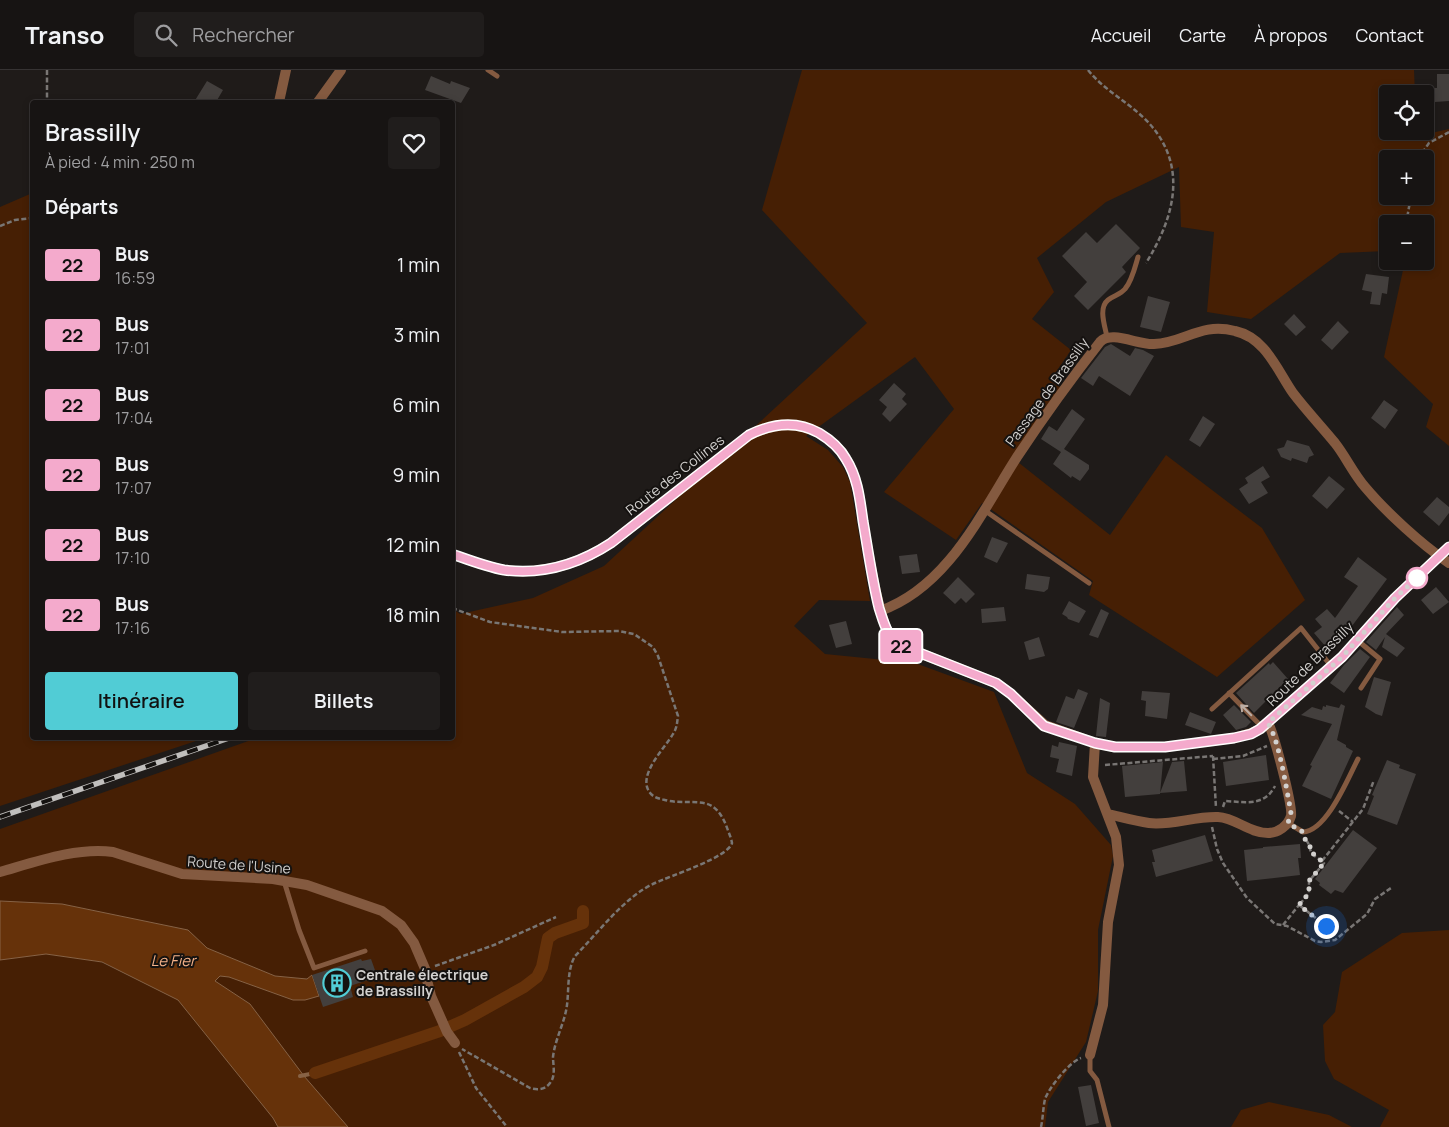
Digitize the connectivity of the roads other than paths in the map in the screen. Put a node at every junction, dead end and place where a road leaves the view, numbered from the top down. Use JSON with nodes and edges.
{"nodes":[{"id":1,"x":286,"y":70,"type":"edge"},
{"id":2,"x":342,"y":70,"type":"edge"},
{"id":3,"x":488,"y":70,"type":"edge"},
{"id":4,"x":498,"y":76,"type":"dead end"},
{"id":5,"x":279,"y":100,"type":"edge"},
{"id":6,"x":320,"y":100,"type":"edge"},
{"id":7,"x":1138,"y":257,"type":"dead end"},
{"id":8,"x":1107,"y":337,"type":"junction"},
{"id":9,"x":983,"y":510,"type":"junction"},
{"id":10,"x":1449,"y":547,"type":"edge"},
{"id":11,"x":455,"y":555,"type":"edge"},
{"id":12,"x":1439,"y":557,"type":"junction"},
{"id":13,"x":1449,"y":564,"type":"edge"},
{"id":14,"x":1089,"y":584,"type":"dead end"},
{"id":15,"x":880,"y":610,"type":"junction"},
{"id":16,"x":1357,"y":640,"type":"junction"},
{"id":17,"x":1331,"y":666,"type":"junction"},
{"id":18,"x":1361,"y":688,"type":"dead end"},
{"id":19,"x":1229,"y":693,"type":"junction"},
{"id":20,"x":1212,"y":709,"type":"dead end"},
{"id":21,"x":1265,"y":725,"type":"junction"},
{"id":22,"x":1095,"y":743,"type":"junction"},
{"id":23,"x":1358,"y":759,"type":"dead end"},
{"id":24,"x":1108,"y":814,"type":"junction"},
{"id":25,"x":1288,"y":823,"type":"junction"},
{"id":26,"x":0,"y":872,"type":"edge"},
{"id":27,"x":284,"y":881,"type":"junction"},
{"id":28,"x":365,"y":951,"type":"dead end"},
{"id":29,"x":455,"y":1044,"type":"road end"},
{"id":30,"x":1090,"y":1055,"type":"joint"},
{"id":31,"x":1109,"y":1127,"type":"edge"}],
"edges":[{"from":1,"to":5,"type":"street"},
{"from":2,"to":6,"type":"street"},
{"from":3,"to":4,"type":"lane"},
{"from":7,"to":8,"type":"lane"},
{"from":8,"to":9,"type":"street","name":"Passage de Brassilly"},
{"from":8,"to":12,"type":"street","name":"Passage de Brassilly"},
{"from":9,"to":14,"type":"lane"},
{"from":9,"to":15,"type":"street","name":"Passage de Brassilly"},
{"from":10,"to":12,"type":"street","name":"Route de Brassilly"},
{"from":11,"to":15,"type":"street","name":"Route des Collines"},
{"from":12,"to":13,"type":"street","name":"Passage de Brassilly"},
{"from":12,"to":16,"type":"street","name":"Route de Brassilly"},
{"from":15,"to":22,"type":"street","name":"Route de Brassilly"},
{"from":16,"to":17,"type":"street","name":"Route de Brassilly"},
{"from":16,"to":18,"type":"lane"},
{"from":17,"to":19,"type":"lane"},
{"from":17,"to":21,"type":"street","name":"Route de Brassilly"},
{"from":19,"to":20,"type":"lane"},
{"from":21,"to":19,"type":"lane","one_way":true},
{"from":21,"to":22,"type":"street","name":"Route de Brassilly"},
{"from":21,"to":25,"type":"street"},
{"from":22,"to":24,"type":"street"},
{"from":23,"to":25,"type":"lane"},
{"from":24,"to":25,"type":"street"},
{"from":24,"to":30,"type":"street"},
{"from":26,"to":27,"type":"street","name":"Route de l'Usine"},
{"from":27,"to":28,"type":"lane"},
{"from":27,"to":29,"type":"street","name":"Route de l'Usine"},
{"from":30,"to":31,"type":"lane"}]}
